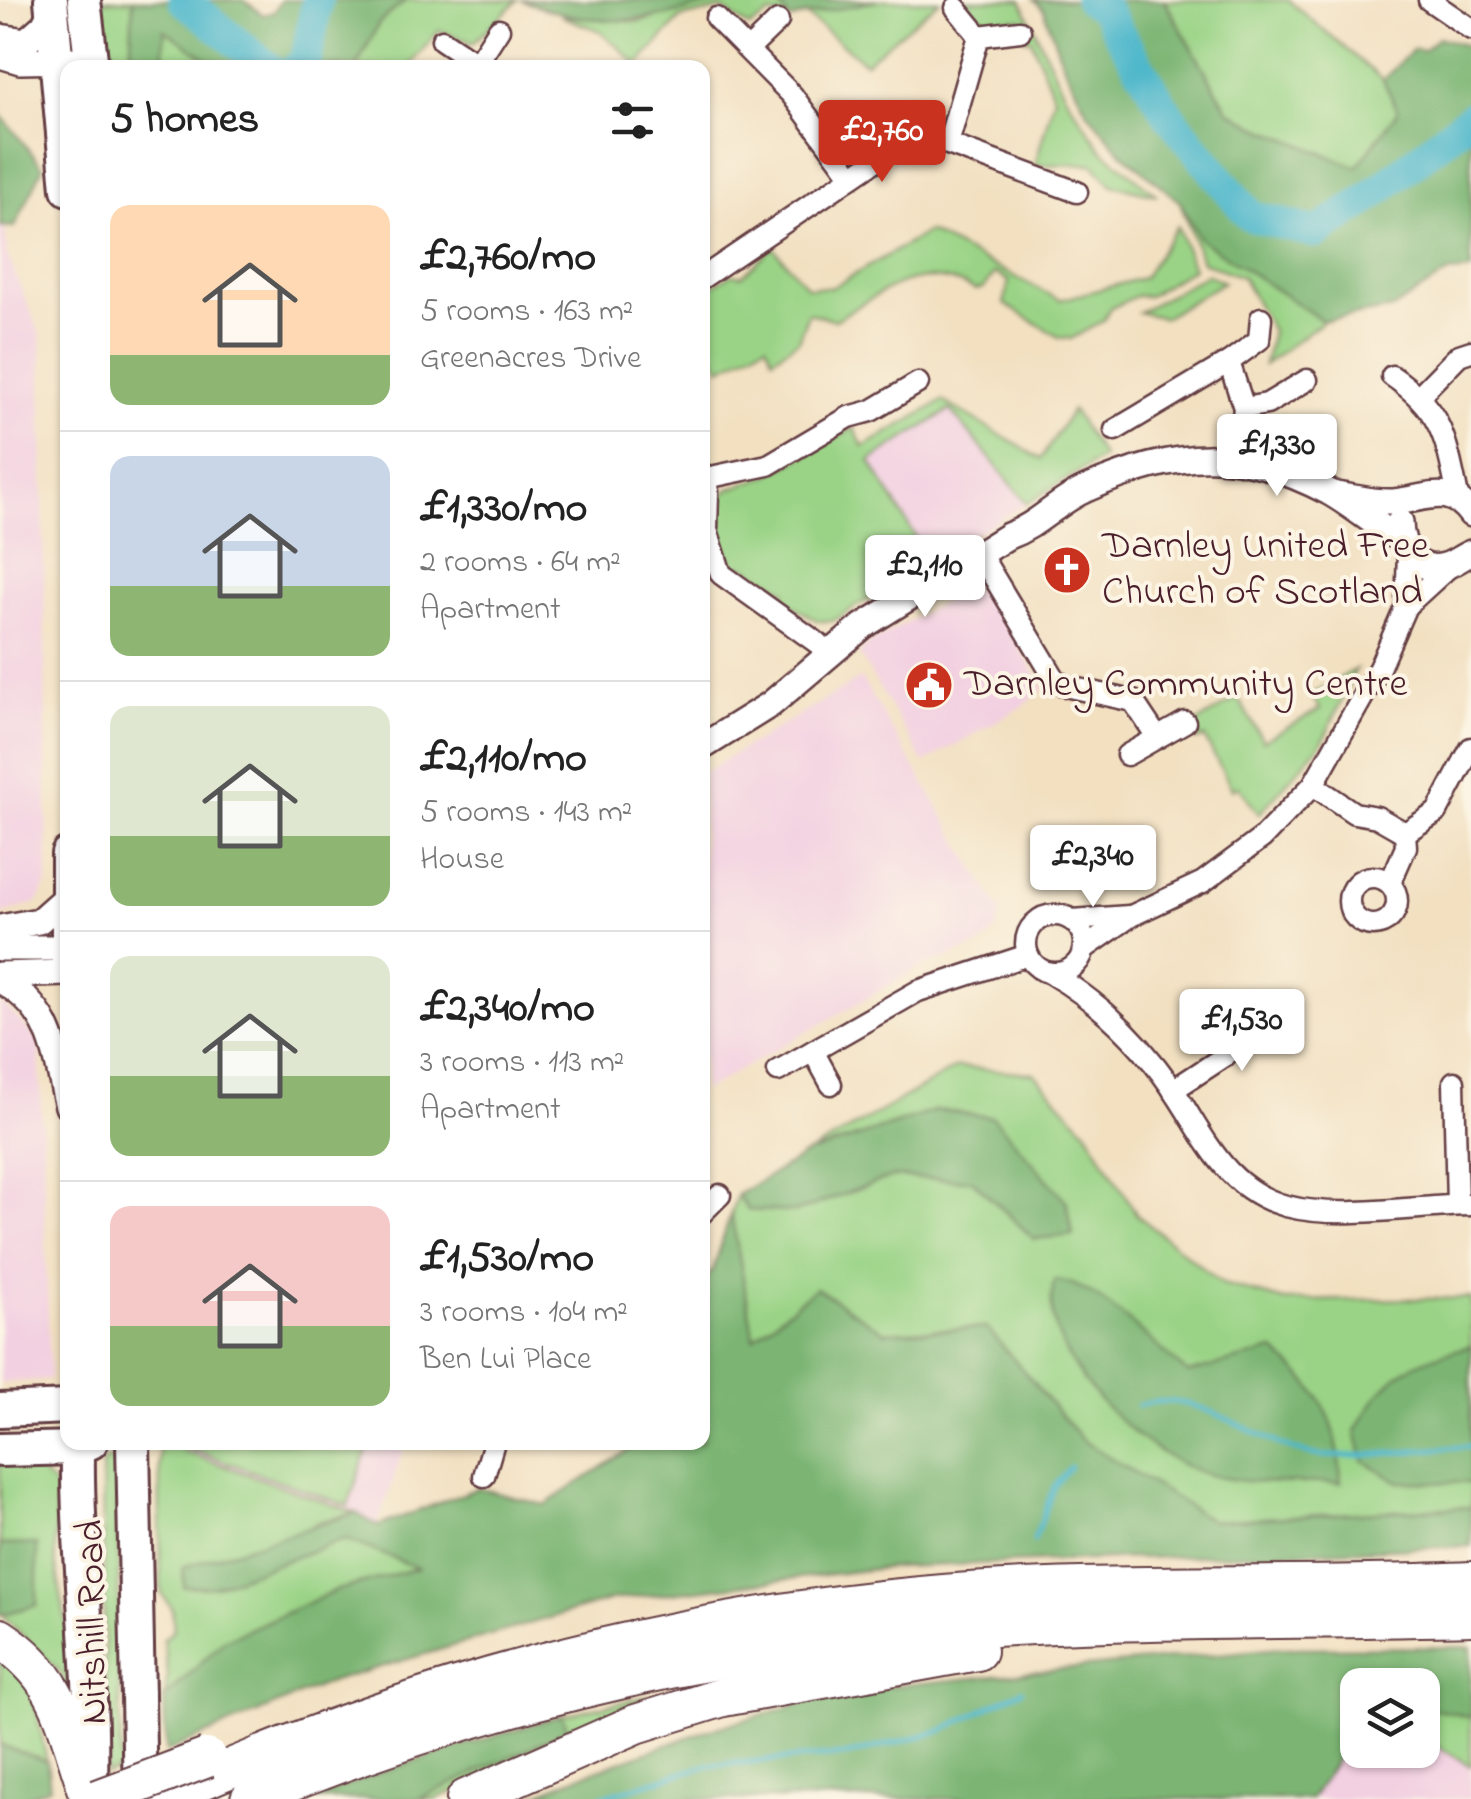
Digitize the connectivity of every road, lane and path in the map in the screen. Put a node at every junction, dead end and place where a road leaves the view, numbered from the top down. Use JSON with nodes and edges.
{"nodes":[{"id":1,"x":84,"y":0,"type":"edge"},
{"id":2,"x":1428,"y":0,"type":"edge"},
{"id":3,"x":51,"y":5,"type":"edge"},
{"id":4,"x":956,"y":8,"type":"dead end"},
{"id":5,"x":716,"y":18,"type":"dead end"},
{"id":6,"x":778,"y":22,"type":"dead end"},
{"id":7,"x":498,"y":29,"type":"dead end"},
{"id":8,"x":1471,"y":29,"type":"edge"},
{"id":9,"x":1020,"y":31,"type":"dead end"},
{"id":10,"x":979,"y":36,"type":"junction"},
{"id":11,"x":0,"y":37,"type":"edge"},
{"id":12,"x":442,"y":40,"type":"dead end"},
{"id":13,"x":749,"y":49,"type":"junction"},
{"id":14,"x":0,"y":55,"type":"edge"},
{"id":15,"x":92,"y":60,"type":"edge"},
{"id":16,"x":472,"y":60,"type":"edge"},
{"id":17,"x":484,"y":60,"type":"edge"},
{"id":18,"x":58,"y":61,"type":"junction"},
{"id":19,"x":60,"y":87,"type":"edge"},
{"id":20,"x":948,"y":144,"type":"junction"},
{"id":21,"x":852,"y":176,"type":"junction"},
{"id":22,"x":1077,"y":192,"type":"dead end"},
{"id":23,"x":710,"y":269,"type":"edge"},
{"id":24,"x":1261,"y":318,"type":"dead end"},
{"id":25,"x":1471,"y":350,"type":"edge"},
{"id":26,"x":1229,"y":362,"type":"junction"},
{"id":27,"x":1392,"y":376,"type":"dead end"},
{"id":28,"x":1307,"y":380,"type":"dead end"},
{"id":29,"x":918,"y":383,"type":"dead end"},
{"id":30,"x":1420,"y":394,"type":"junction"},
{"id":31,"x":1244,"y":408,"type":"junction"},
{"id":32,"x":1115,"y":430,"type":"dead end"},
{"id":33,"x":1450,"y":454,"type":"junction"},
{"id":34,"x":1237,"y":459,"type":"junction"},
{"id":35,"x":710,"y":475,"type":"edge"},
{"id":36,"x":1332,"y":494,"type":"junction"},
{"id":37,"x":1421,"y":496,"type":"junction"},
{"id":38,"x":1468,"y":512,"type":"edge"},
{"id":39,"x":710,"y":539,"type":"edge"},
{"id":40,"x":1404,"y":546,"type":"junction"},
{"id":41,"x":980,"y":554,"type":"junction"},
{"id":42,"x":1465,"y":554,"type":"edge"},
{"id":43,"x":1406,"y":606,"type":"junction"},
{"id":44,"x":830,"y":652,"type":"junction"},
{"id":45,"x":1184,"y":722,"type":"dead end"},
{"id":46,"x":1157,"y":737,"type":"junction"},
{"id":47,"x":710,"y":742,"type":"edge"},
{"id":48,"x":1471,"y":748,"type":"edge"},
{"id":49,"x":1127,"y":755,"type":"dead end"},
{"id":50,"x":1313,"y":786,"type":"junction"},
{"id":51,"x":1405,"y":833,"type":"junction"},
{"id":52,"x":1390,"y":884,"type":"dead end"},
{"id":53,"x":60,"y":903,"type":"edge"},
{"id":54,"x":1131,"y":916,"type":"junction"},
{"id":55,"x":1072,"y":920,"type":"junction"},
{"id":56,"x":0,"y":928,"type":"edge"},
{"id":57,"x":0,"y":948,"type":"edge"},
{"id":58,"x":60,"y":948,"type":"edge"},
{"id":59,"x":1083,"y":953,"type":"junction"},
{"id":60,"x":1028,"y":955,"type":"junction"},
{"id":61,"x":60,"y":973,"type":"edge"},
{"id":62,"x":1050,"y":973,"type":"junction"},
{"id":63,"x":0,"y":977,"type":"edge"},
{"id":64,"x":1091,"y":996,"type":"junction"},
{"id":65,"x":1261,"y":1008,"type":"dead end"},
{"id":66,"x":813,"y":1051,"type":"junction"},
{"id":67,"x":778,"y":1070,"type":"dead end"},
{"id":68,"x":60,"y":1073,"type":"edge"},
{"id":69,"x":1454,"y":1082,"type":"dead end"},
{"id":70,"x":832,"y":1084,"type":"dead end"},
{"id":71,"x":1174,"y":1090,"type":"junction"},
{"id":72,"x":720,"y":1196,"type":"dead end"},
{"id":73,"x":710,"y":1205,"type":"edge"},
{"id":74,"x":1464,"y":1205,"type":"edge"},
{"id":75,"x":60,"y":1407,"type":"edge"},
{"id":76,"x":0,"y":1410,"type":"edge"},
{"id":77,"x":60,"y":1446,"type":"edge"},
{"id":78,"x":0,"y":1450,"type":"edge"},
{"id":79,"x":82,"y":1450,"type":"edge"},
{"id":80,"x":133,"y":1450,"type":"edge"},
{"id":81,"x":492,"y":1450,"type":"edge"},
{"id":82,"x":484,"y":1476,"type":"dead end"},
{"id":83,"x":1471,"y":1582,"type":"edge"},
{"id":84,"x":1471,"y":1616,"type":"edge"},
{"id":85,"x":1167,"y":1618,"type":"junction"},
{"id":86,"x":0,"y":1638,"type":"edge"},
{"id":87,"x":208,"y":1768,"type":"junction"},
{"id":88,"x":93,"y":1798,"type":"edge"},
{"id":89,"x":140,"y":1799,"type":"edge"},
{"id":90,"x":159,"y":1799,"type":"edge"},
{"id":91,"x":250,"y":1799,"type":"edge"},
{"id":92,"x":466,"y":1799,"type":"edge"}],
"edges":[{"from":1,"to":15,"type":"main road"},
{"from":2,"to":8,"type":"street"},
{"from":3,"to":11,"type":"street"},
{"from":3,"to":18,"type":"main road"},
{"from":4,"to":10,"type":"street"},
{"from":5,"to":13,"type":"street"},
{"from":6,"to":13,"type":"street"},
{"from":7,"to":17,"type":"street"},
{"from":9,"to":10,"type":"street"},
{"from":10,"to":20,"type":"street"},
{"from":12,"to":16,"type":"street"},
{"from":13,"to":21,"type":"street"},
{"from":14,"to":18,"type":"street"},
{"from":18,"to":19,"type":"main road"},
{"from":20,"to":21,"type":"street"},
{"from":20,"to":22,"type":"street"},
{"from":21,"to":23,"type":"street"},
{"from":24,"to":26,"type":"street"},
{"from":25,"to":30,"type":"street"},
{"from":26,"to":31,"type":"street"},
{"from":26,"to":32,"type":"street"},
{"from":27,"to":30,"type":"street"},
{"from":28,"to":31,"type":"street"},
{"from":29,"to":35,"type":"street"},
{"from":30,"to":33,"type":"street"},
{"from":31,"to":34,"type":"street"},
{"from":33,"to":37,"type":"street"},
{"from":33,"to":38,"type":"street"},
{"from":34,"to":36,"type":"street"},
{"from":34,"to":41,"type":"street"},
{"from":36,"to":37,"type":"street"},
{"from":36,"to":40,"type":"street"},
{"from":37,"to":38,"type":"street"},
{"from":37,"to":40,"type":"street"},
{"from":39,"to":44,"type":"street"},
{"from":40,"to":42,"type":"street"},
{"from":40,"to":43,"type":"street"},
{"from":41,"to":44,"type":"street"},
{"from":41,"to":46,"type":"street"},
{"from":42,"to":43,"type":"street"},
{"from":43,"to":50,"type":"street"},
{"from":44,"to":47,"type":"street"},
{"from":45,"to":46,"type":"street"},
{"from":46,"to":49,"type":"street"},
{"from":48,"to":51,"type":"street"},
{"from":50,"to":51,"type":"street"},
{"from":50,"to":54,"type":"street"},
{"from":51,"to":52,"type":"street"},
{"from":53,"to":56,"type":"street"},
{"from":54,"to":55,"type":"street"},
{"from":54,"to":59,"type":"street"},
{"from":55,"to":59,"type":"street"},
{"from":55,"to":60,"type":"street"},
{"from":57,"to":58,"type":"street"},
{"from":59,"to":62,"type":"street"},
{"from":59,"to":64,"type":"street"},
{"from":60,"to":62,"type":"street"},
{"from":60,"to":66,"type":"street"},
{"from":61,"to":63,"type":"street"},
{"from":62,"to":64,"type":"street"},
{"from":63,"to":68,"type":"street"},
{"from":64,"to":71,"type":"street"},
{"from":65,"to":71,"type":"street"},
{"from":66,"to":67,"type":"street"},
{"from":66,"to":70,"type":"street"},
{"from":69,"to":74,"type":"street"},
{"from":71,"to":74,"type":"street"},
{"from":72,"to":73,"type":"street"},
{"from":75,"to":76,"type":"main road"},
{"from":77,"to":78,"type":"main road"},
{"from":79,"to":88,"type":"main road","name":"Nitshill Road"},
{"from":80,"to":89,"type":"main road","name":"Nitshill Road"},
{"from":81,"to":82,"type":"street"},
{"from":83,"to":87,"type":"highway"},
{"from":84,"to":85,"type":"highway"},
{"from":85,"to":91,"type":"highway"},
{"from":85,"to":92,"type":"highway"},
{"from":86,"to":88,"type":"highway"},
{"from":87,"to":88,"type":"highway","bridge":true},
{"from":87,"to":90,"type":"highway"}]}
